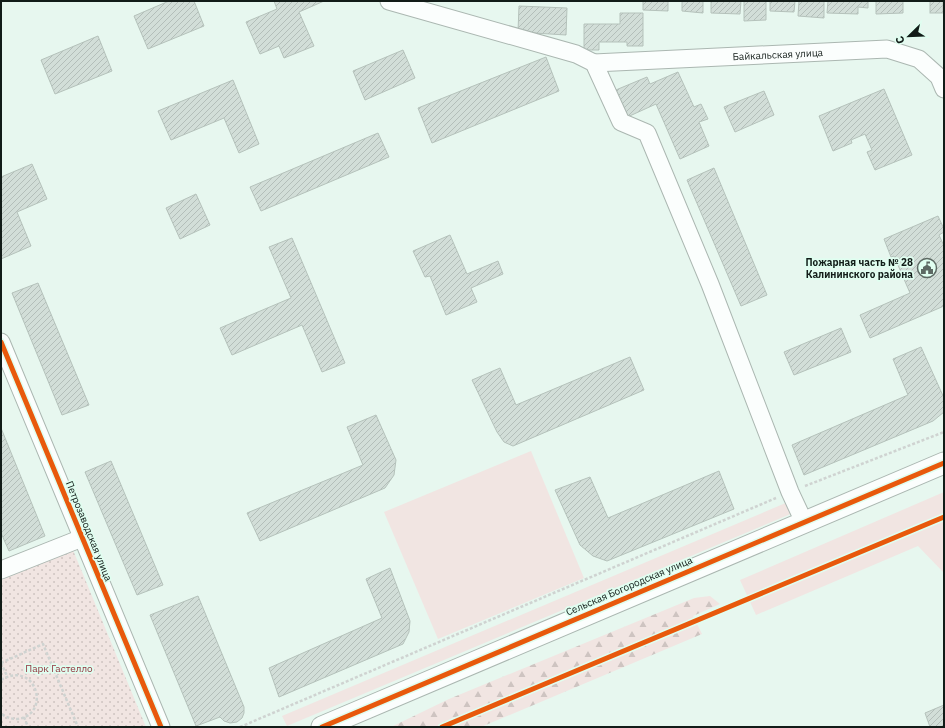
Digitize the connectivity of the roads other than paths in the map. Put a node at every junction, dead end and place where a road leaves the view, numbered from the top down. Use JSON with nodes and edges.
{"nodes":[{"id":1,"x":389,"y":1,"type":"edge"},
{"id":2,"x":594,"y":63,"type":"junction"},
{"id":3,"x":944,"y":89,"type":"edge"},
{"id":4,"x":1,"y":342,"type":"edge"},
{"id":5,"x":944,"y":463,"type":"edge"},
{"id":6,"x":804,"y":522,"type":"junction"},
{"id":7,"x":82,"y":538,"type":"junction"},
{"id":8,"x":1,"y":570,"type":"edge"},
{"id":9,"x":161,"y":727,"type":"edge"},
{"id":10,"x":322,"y":727,"type":"edge"}],
"edges":[{"from":1,"to":2,"type":"street"},
{"from":2,"to":3,"type":"street","name":"Байкальская улица"},
{"from":2,"to":6,"type":"street"},
{"from":4,"to":7,"type":"street","name":"Петрозаводская улица"},
{"from":5,"to":6,"type":"main road","name":"Сельская Богородская улица"},
{"from":6,"to":10,"type":"main road","name":"Сельская Богородская улица"},
{"from":7,"to":8,"type":"street"},
{"from":7,"to":9,"type":"street","name":"Петрозаводская улица"}]}
